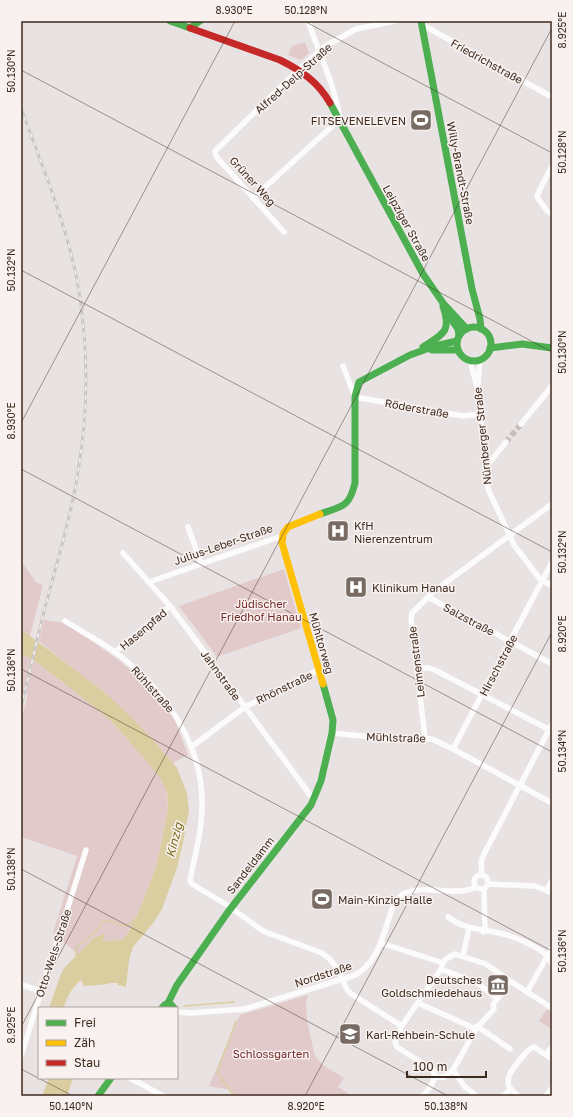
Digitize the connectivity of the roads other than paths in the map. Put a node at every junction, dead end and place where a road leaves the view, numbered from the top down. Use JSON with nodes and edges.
{"nodes":[{"id":1,"x":170,"y":21,"type":"edge"},
{"id":2,"x":200,"y":21,"type":"edge"},
{"id":3,"x":308,"y":21,"type":"edge"},
{"id":4,"x":395,"y":21,"type":"edge"},
{"id":5,"x":421,"y":22,"type":"edge"},
{"id":6,"x":190,"y":28,"type":"junction"},
{"id":7,"x":319,"y":52,"type":"junction"},
{"id":8,"x":299,"y":70,"type":"junction"},
{"id":9,"x":332,"y":86,"type":"junction"},
{"id":10,"x":324,"y":93,"type":"junction"},
{"id":11,"x":552,"y":97,"type":"edge"},
{"id":12,"x":340,"y":119,"type":"junction"},
{"id":13,"x":222,"y":143,"type":"joint"},
{"id":14,"x":552,"y":166,"type":"edge"},
{"id":15,"x":253,"y":198,"type":"junction"},
{"id":16,"x":552,"y":214,"type":"edge"},
{"id":17,"x":284,"y":232,"type":"dead end"},
{"id":18,"x":441,"y":300,"type":"junction"},
{"id":19,"x":475,"y":304,"type":"junction"},
{"id":20,"x":470,"y":328,"type":"junction"},
{"id":21,"x":481,"y":329,"type":"junction"},
{"id":22,"x":458,"y":339,"type":"junction"},
{"id":23,"x":490,"y":339,"type":"junction"},
{"id":24,"x":522,"y":344,"type":"junction"},
{"id":25,"x":490,"y":348,"type":"junction"},
{"id":26,"x":552,"y":348,"type":"edge"},
{"id":27,"x":424,"y":350,"type":"junction"},
{"id":28,"x":458,"y":350,"type":"junction"},
{"id":29,"x":414,"y":353,"type":"junction"},
{"id":30,"x":470,"y":360,"type":"junction"},
{"id":31,"x":480,"y":360,"type":"junction"},
{"id":32,"x":343,"y":366,"type":"dead end"},
{"id":33,"x":477,"y":386,"type":"junction"},
{"id":34,"x":552,"y":386,"type":"edge"},
{"id":35,"x":355,"y":397,"type":"junction"},
{"id":36,"x":480,"y":414,"type":"junction"},
{"id":37,"x":521,"y":424,"type":"tunnel mouth"},
{"id":38,"x":506,"y":442,"type":"tunnel mouth"},
{"id":39,"x":485,"y":468,"type":"junction"},
{"id":40,"x":550,"y":508,"type":"edge"},
{"id":41,"x":188,"y":527,"type":"dead end"},
{"id":42,"x":508,"y":535,"type":"junction"},
{"id":43,"x":282,"y":536,"type":"junction"},
{"id":44,"x":123,"y":553,"type":"dead end"},
{"id":45,"x":552,"y":562,"type":"edge"},
{"id":46,"x":201,"y":563,"type":"junction"},
{"id":47,"x":542,"y":581,"type":"junction"},
{"id":48,"x":149,"y":582,"type":"junction"},
{"id":49,"x":552,"y":586,"type":"edge"},
{"id":50,"x":428,"y":596,"type":"junction"},
{"id":51,"x":170,"y":606,"type":"junction"},
{"id":52,"x":65,"y":621,"type":"dead end"},
{"id":53,"x":510,"y":641,"type":"junction"},
{"id":54,"x":115,"y":652,"type":"junction"},
{"id":55,"x":552,"y":664,"type":"edge"},
{"id":56,"x":417,"y":668,"type":"junction"},
{"id":57,"x":318,"y":670,"type":"junction"},
{"id":58,"x":482,"y":694,"type":"junction"},
{"id":59,"x":245,"y":707,"type":"junction"},
{"id":60,"x":552,"y":724,"type":"edge"},
{"id":61,"x":550,"y":730,"type":"edge"},
{"id":62,"x":332,"y":733,"type":"junction"},
{"id":63,"x":425,"y":738,"type":"junction"},
{"id":64,"x":191,"y":747,"type":"junction"},
{"id":65,"x":453,"y":749,"type":"junction"},
{"id":66,"x":520,"y":785,"type":"junction"},
{"id":67,"x":314,"y":800,"type":"junction"},
{"id":68,"x":552,"y":803,"type":"edge"},
{"id":69,"x":86,"y":850,"type":"dead end"},
{"id":70,"x":482,"y":875,"type":"junction"},
{"id":71,"x":552,"y":880,"type":"edge"},
{"id":72,"x":488,"y":884,"type":"junction"},
{"id":73,"x":476,"y":887,"type":"junction"},
{"id":74,"x":484,"y":889,"type":"junction"},
{"id":75,"x":550,"y":891,"type":"edge"},
{"id":76,"x":231,"y":908,"type":"junction"},
{"id":77,"x":448,"y":917,"type":"dead end"},
{"id":78,"x":470,"y":928,"type":"junction"},
{"id":79,"x":483,"y":931,"type":"junction"},
{"id":80,"x":381,"y":943,"type":"junction"},
{"id":81,"x":552,"y":948,"type":"edge"},
{"id":82,"x":463,"y":956,"type":"junction"},
{"id":83,"x":547,"y":957,"type":"junction"},
{"id":84,"x":443,"y":963,"type":"junction"},
{"id":85,"x":552,"y":963,"type":"edge"},
{"id":86,"x":441,"y":969,"type":"junction"},
{"id":87,"x":342,"y":980,"type":"junction"},
{"id":88,"x":510,"y":981,"type":"junction"},
{"id":89,"x":21,"y":985,"type":"edge"},
{"id":90,"x":42,"y":991,"type":"junction"},
{"id":91,"x":527,"y":992,"type":"junction"},
{"id":92,"x":497,"y":999,"type":"junction"},
{"id":93,"x":418,"y":1003,"type":"junction"},
{"id":94,"x":171,"y":1006,"type":"edge"},
{"id":95,"x":552,"y":1008,"type":"edge"},
{"id":96,"x":178,"y":1012,"type":"edge"},
{"id":97,"x":401,"y":1027,"type":"junction"},
{"id":98,"x":477,"y":1027,"type":"junction"},
{"id":99,"x":552,"y":1046,"type":"edge"},
{"id":100,"x":510,"y":1049,"type":"dead end"},
{"id":101,"x":546,"y":1054,"type":"junction"},
{"id":102,"x":21,"y":1056,"type":"edge"},
{"id":103,"x":552,"y":1059,"type":"edge"},
{"id":104,"x":453,"y":1070,"type":"junction"},
{"id":105,"x":434,"y":1078,"type":"junction"},
{"id":106,"x":110,"y":1079,"type":"edge"},
{"id":107,"x":132,"y":1079,"type":"edge"},
{"id":108,"x":552,"y":1088,"type":"edge"},
{"id":109,"x":510,"y":1090,"type":"junction"},
{"id":110,"x":98,"y":1096,"type":"edge"},
{"id":111,"x":163,"y":1096,"type":"edge"},
{"id":112,"x":423,"y":1096,"type":"edge"},
{"id":113,"x":475,"y":1096,"type":"edge"},
{"id":114,"x":503,"y":1096,"type":"edge"},
{"id":115,"x":518,"y":1096,"type":"edge"},
{"id":116,"x":546,"y":1096,"type":"edge"}],
"edges":[{"from":1,"to":6,"type":"main road","name":"Leipziger Straße"},
{"from":2,"to":6,"type":"main road"},
{"from":3,"to":7,"type":"street","name":"Leipziger Straße"},
{"from":4,"to":7,"type":"street","name":"Alfred-Delp-Straße"},
{"from":5,"to":11,"type":"street","name":"Friedrichstraße"},
{"from":5,"to":19,"type":"main road","name":"Willy-Brandt-Straße"},
{"from":6,"to":8,"type":"main road","name":"Leipziger Straße"},
{"from":7,"to":8,"type":"street","name":"Alfred-Delp-Straße"},
{"from":7,"to":9,"type":"street","name":"Leipziger Straße"},
{"from":8,"to":10,"type":"main road","name":"Leipziger Straße"},
{"from":8,"to":13,"type":"street","name":"Alfred-Delp-Straße"},
{"from":9,"to":10,"type":"street"},
{"from":9,"to":12,"type":"street","name":"Leipziger Straße"},
{"from":10,"to":12,"type":"main road","name":"Leipziger Straße"},
{"from":12,"to":15,"type":"street"},
{"from":12,"to":18,"type":"main road","name":"Leipziger Straße"},
{"from":13,"to":15,"type":"street","name":"Grüner Weg"},
{"from":14,"to":16,"type":"street"},
{"from":15,"to":17,"type":"street","name":"Grüner Weg"},
{"from":18,"to":20,"type":"main road","name":"Leipziger Straße"},
{"from":18,"to":22,"type":"main road"},
{"from":18,"to":29,"type":"main road"},
{"from":19,"to":20,"type":"main road"},
{"from":19,"to":21,"type":"main road","name":"Willy-Brandt-Straße"},
{"from":20,"to":21,"type":"main road"},
{"from":20,"to":22,"type":"main road"},
{"from":21,"to":23,"type":"main road"},
{"from":22,"to":27,"type":"main road"},
{"from":22,"to":28,"type":"main road"},
{"from":23,"to":24,"type":"main road"},
{"from":23,"to":25,"type":"main road"},
{"from":24,"to":25,"type":"main road"},
{"from":24,"to":26,"type":"main road"},
{"from":25,"to":31,"type":"main road"},
{"from":27,"to":28,"type":"main road"},
{"from":27,"to":29,"type":"main road"},
{"from":28,"to":30,"type":"main road"},
{"from":29,"to":35,"type":"main road"},
{"from":30,"to":31,"type":"main road"},
{"from":30,"to":33,"type":"street","name":"Nürnberger Straße"},
{"from":31,"to":33,"type":"street"},
{"from":32,"to":35,"type":"street"},
{"from":33,"to":36,"type":"street","name":"Nürnberger Straße"},
{"from":34,"to":37,"type":"street"},
{"from":35,"to":36,"type":"street","name":"Röderstraße"},
{"from":35,"to":43,"type":"main road","name":"Julius-Leber-Straße"},
{"from":36,"to":39,"type":"street","name":"Nürnberger Straße"},
{"from":38,"to":39,"type":"street"},
{"from":39,"to":42,"type":"street","name":"Nürnberger Straße"},
{"from":40,"to":42,"type":"street","name":"Leimenstraße"},
{"from":41,"to":46,"type":"street"},
{"from":42,"to":47,"type":"street","name":"Nürnberger Straße"},
{"from":42,"to":50,"type":"street","name":"Leimenstraße"},
{"from":43,"to":46,"type":"street","name":"Julius-Leber-Straße"},
{"from":43,"to":57,"type":"main road","name":"Mühltorweg"},
{"from":44,"to":48,"type":"street","name":"Jahnstraße"},
{"from":45,"to":47,"type":"street","name":"Hirschstraße"},
{"from":46,"to":48,"type":"street","name":"Julius-Leber-Straße"},
{"from":47,"to":49,"type":"street","name":"Nürnberger Straße"},
{"from":47,"to":53,"type":"street","name":"Hirschstraße"},
{"from":48,"to":51,"type":"street","name":"Jahnstraße"},
{"from":50,"to":53,"type":"street","name":"Salzstraße"},
{"from":50,"to":56,"type":"street","name":"Leimenstraße"},
{"from":51,"to":54,"type":"street","name":"Hasenpfad"},
{"from":51,"to":59,"type":"street","name":"Jahnstraße"},
{"from":52,"to":54,"type":"street","name":"Rühlstraße"},
{"from":53,"to":55,"type":"street","name":"Salzstraße"},
{"from":53,"to":58,"type":"street","name":"Hirschstraße"},
{"from":54,"to":64,"type":"street","name":"Rühlstraße"},
{"from":56,"to":58,"type":"street"},
{"from":56,"to":63,"type":"street","name":"Leimenstraße"},
{"from":57,"to":59,"type":"street","name":"Rhönstraße"},
{"from":57,"to":62,"type":"main road","name":"Mühltorweg"},
{"from":58,"to":61,"type":"street"},
{"from":58,"to":65,"type":"street","name":"Hirschstraße"},
{"from":59,"to":64,"type":"street","name":"Rhönstraße"},
{"from":59,"to":67,"type":"street","name":"Jahnstraße"},
{"from":60,"to":61,"type":"street"},
{"from":61,"to":66,"type":"street"},
{"from":62,"to":63,"type":"street","name":"Mühlstraße"},
{"from":62,"to":67,"type":"main road","name":"Sandeldamm"},
{"from":63,"to":65,"type":"street","name":"Mühlstraße"},
{"from":64,"to":76,"type":"street","name":"Rühlstraße"},
{"from":65,"to":66,"type":"street","name":"Mühlstraße"},
{"from":66,"to":68,"type":"street","name":"Mühlstraße"},
{"from":66,"to":70,"type":"street"},
{"from":67,"to":76,"type":"main road","name":"Sandeldamm"},
{"from":69,"to":90,"type":"street","name":"Otto-Wels-Straße"},
{"from":70,"to":72,"type":"street"},
{"from":70,"to":73,"type":"street"},
{"from":71,"to":75,"type":"street"},
{"from":72,"to":74,"type":"street"},
{"from":72,"to":75,"type":"street"},
{"from":73,"to":74,"type":"street"},
{"from":73,"to":80,"type":"street","name":"Nordstraße"},
{"from":74,"to":79,"type":"street"},
{"from":76,"to":87,"type":"street"},
{"from":76,"to":94,"type":"main road","name":"Sandeldamm"},
{"from":77,"to":78,"type":"street"},
{"from":78,"to":79,"type":"street"},
{"from":78,"to":82,"type":"street"},
{"from":79,"to":83,"type":"street"},
{"from":80,"to":84,"type":"street"},
{"from":80,"to":87,"type":"street","name":"Nordstraße"},
{"from":81,"to":83,"type":"street"},
{"from":82,"to":84,"type":"street"},
{"from":82,"to":88,"type":"street"},
{"from":83,"to":85,"type":"street"},
{"from":83,"to":91,"type":"street"},
{"from":84,"to":86,"type":"street"},
{"from":86,"to":92,"type":"street"},
{"from":86,"to":93,"type":"street"},
{"from":87,"to":96,"type":"street","name":"Nordstraße"},
{"from":87,"to":97,"type":"street"},
{"from":88,"to":91,"type":"street"},
{"from":88,"to":92,"type":"street"},
{"from":89,"to":90,"type":"street"},
{"from":90,"to":102,"type":"street","name":"Otto-Wels-Straße"},
{"from":91,"to":95,"type":"street"},
{"from":92,"to":98,"type":"street"},
{"from":93,"to":97,"type":"street"},
{"from":93,"to":98,"type":"street"},
{"from":97,"to":105,"type":"street"},
{"from":98,"to":100,"type":"street"},
{"from":98,"to":104,"type":"street"},
{"from":99,"to":101,"type":"street"},
{"from":101,"to":103,"type":"street"},
{"from":101,"to":109,"type":"street"},
{"from":104,"to":105,"type":"street"},
{"from":104,"to":113,"type":"street"},
{"from":105,"to":112,"type":"street"},
{"from":106,"to":110,"type":"main road"},
{"from":107,"to":111,"type":"street"},
{"from":108,"to":116,"type":"street"},
{"from":109,"to":114,"type":"street"},
{"from":109,"to":115,"type":"street"}]}
